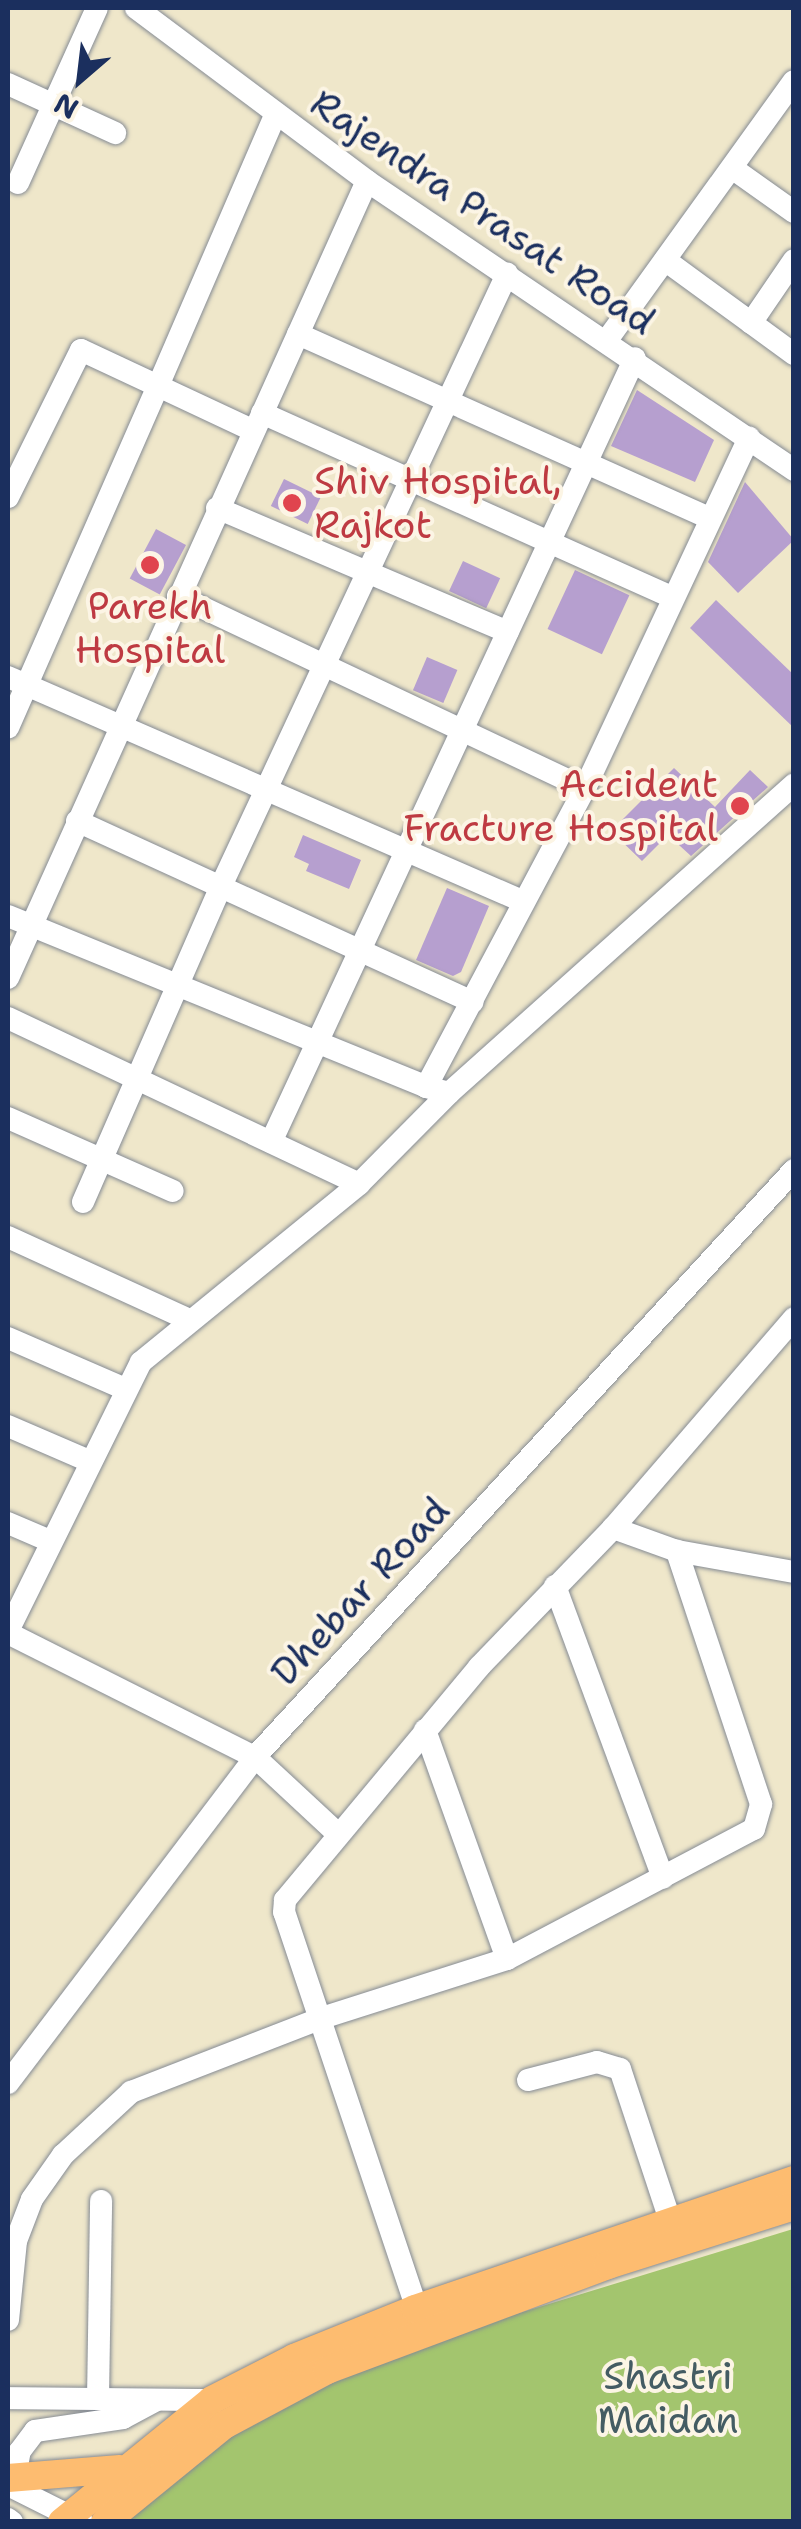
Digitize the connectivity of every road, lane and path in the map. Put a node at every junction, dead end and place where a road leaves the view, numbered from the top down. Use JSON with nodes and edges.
{"nodes":[{"id":1,"x":96,"y":8,"type":"edge"},
{"id":2,"x":136,"y":8,"type":"edge"},
{"id":3,"x":794,"y":81,"type":"edge"},
{"id":4,"x":8,"y":84,"type":"edge"},
{"id":5,"x":52,"y":106,"type":"junction"},
{"id":6,"x":276,"y":113,"type":"junction"},
{"id":7,"x":115,"y":133,"type":"dead end"},
{"id":8,"x":732,"y":168,"type":"junction"},
{"id":9,"x":367,"y":181,"type":"junction"},
{"id":10,"x":18,"y":183,"type":"dead end"},
{"id":11,"x":794,"y":212,"type":"edge"},
{"id":12,"x":664,"y":260,"type":"junction"},
{"id":13,"x":794,"y":260,"type":"edge"},
{"id":14,"x":507,"y":274,"type":"junction"},
{"id":15,"x":751,"y":323,"type":"junction"},
{"id":16,"x":298,"y":334,"type":"junction"},
{"id":17,"x":607,"y":340,"type":"junction"},
{"id":18,"x":794,"y":354,"type":"edge"},
{"id":19,"x":635,"y":358,"type":"junction"},
{"id":20,"x":158,"y":386,"type":"junction"},
{"id":21,"x":449,"y":398,"type":"junction"},
{"id":22,"x":257,"y":422,"type":"junction"},
{"id":23,"x":749,"y":438,"type":"junction"},
{"id":24,"x":586,"y":461,"type":"junction"},
{"id":25,"x":791,"y":463,"type":"edge"},
{"id":26,"x":412,"y":478,"type":"junction"},
{"id":27,"x":8,"y":497,"type":"edge"},
{"id":28,"x":218,"y":508,"type":"junction"},
{"id":29,"x":710,"y":518,"type":"junction"},
{"id":30,"x":548,"y":543,"type":"junction"},
{"id":31,"x":369,"y":568,"type":"junction"},
{"id":32,"x":178,"y":596,"type":"junction"},
{"id":33,"x":672,"y":598,"type":"junction"},
{"id":34,"x":508,"y":632,"type":"junction"},
{"id":35,"x":324,"y":665,"type":"junction"},
{"id":36,"x":16,"y":681,"type":"edge"},
{"id":37,"x":8,"y":727,"type":"edge"},
{"id":38,"x":118,"y":729,"type":"junction"},
{"id":39,"x":463,"y":730,"type":"junction"},
{"id":40,"x":794,"y":784,"type":"edge"},
{"id":41,"x":585,"y":788,"type":"junction"},
{"id":42,"x":264,"y":792,"type":"junction"},
{"id":43,"x":76,"y":821,"type":"junction"},
{"id":44,"x":406,"y":855,"type":"junction"},
{"id":45,"x":221,"y":886,"type":"junction"},
{"id":46,"x":522,"y":901,"type":"junction"},
{"id":47,"x":8,"y":916,"type":"edge"},
{"id":48,"x":32,"y":927,"type":"junction"},
{"id":49,"x":357,"y":952,"type":"junction"},
{"id":50,"x":8,"y":978,"type":"edge"},
{"id":51,"x":177,"y":984,"type":"junction"},
{"id":52,"x":473,"y":1002,"type":"junction"},
{"id":53,"x":8,"y":1018,"type":"edge"},
{"id":54,"x":316,"y":1046,"type":"junction"},
{"id":55,"x":138,"y":1079,"type":"junction"},
{"id":56,"x":438,"y":1090,"type":"junction"},
{"id":57,"x":8,"y":1118,"type":"edge"},
{"id":58,"x":271,"y":1142,"type":"junction"},
{"id":59,"x":102,"y":1160,"type":"junction"},
{"id":60,"x":794,"y":1170,"type":"edge"},
{"id":61,"x":359,"y":1184,"type":"junction"},
{"id":62,"x":173,"y":1191,"type":"dead end"},
{"id":63,"x":83,"y":1202,"type":"dead end"},
{"id":64,"x":8,"y":1238,"type":"edge"},
{"id":65,"x":794,"y":1318,"type":"edge"},
{"id":66,"x":189,"y":1320,"type":"junction"},
{"id":67,"x":8,"y":1338,"type":"edge"},
{"id":68,"x":123,"y":1388,"type":"junction"},
{"id":69,"x":8,"y":1426,"type":"edge"},
{"id":70,"x":88,"y":1461,"type":"junction"},
{"id":71,"x":8,"y":1523,"type":"edge"},
{"id":72,"x":614,"y":1528,"type":"junction"},
{"id":73,"x":50,"y":1541,"type":"junction"},
{"id":74,"x":677,"y":1551,"type":"junction"},
{"id":75,"x":794,"y":1572,"type":"edge"},
{"id":76,"x":555,"y":1586,"type":"junction"},
{"id":77,"x":8,"y":1632,"type":"edge"},
{"id":78,"x":426,"y":1730,"type":"junction"},
{"id":79,"x":255,"y":1757,"type":"junction"},
{"id":80,"x":338,"y":1834,"type":"junction"},
{"id":81,"x":663,"y":1878,"type":"junction"},
{"id":82,"x":507,"y":1959,"type":"junction"},
{"id":83,"x":319,"y":2019,"type":"junction"},
{"id":84,"x":528,"y":2080,"type":"dead end"},
{"id":85,"x":8,"y":2083,"type":"edge"},
{"id":86,"x":794,"y":2180,"type":"edge"},
{"id":87,"x":101,"y":2200,"type":"dead end"},
{"id":88,"x":794,"y":2206,"type":"edge"},
{"id":89,"x":671,"y":2223,"type":"junction"},
{"id":90,"x":8,"y":2320,"type":"edge"},
{"id":91,"x":420,"y":2320,"type":"junction"},
{"id":92,"x":8,"y":2398,"type":"edge"},
{"id":93,"x":98,"y":2398,"type":"junction"},
{"id":94,"x":158,"y":2400,"type":"junction"},
{"id":95,"x":212,"y":2400,"type":"junction"},
{"id":96,"x":125,"y":2468,"type":"junction"},
{"id":97,"x":10,"y":2480,"type":"edge"},
{"id":98,"x":72,"y":2519,"type":"edge"},
{"id":99,"x":106,"y":2522,"type":"edge"}],
"edges":[{"from":1,"to":5,"type":"street"},
{"from":2,"to":6,"type":"street","name":"Rajendra Prasat Road"},
{"from":3,"to":8,"type":"street"},
{"from":4,"to":5,"type":"street"},
{"from":5,"to":7,"type":"street"},
{"from":5,"to":10,"type":"street"},
{"from":6,"to":9,"type":"street","name":"Rajendra Prasat Road"},
{"from":6,"to":20,"type":"street"},
{"from":8,"to":11,"type":"street"},
{"from":8,"to":12,"type":"street"},
{"from":9,"to":14,"type":"street","name":"Rajendra Prasat Road"},
{"from":9,"to":16,"type":"street"},
{"from":12,"to":15,"type":"street"},
{"from":12,"to":17,"type":"street"},
{"from":13,"to":15,"type":"street"},
{"from":14,"to":17,"type":"street","name":"Rajendra Prasat Road"},
{"from":14,"to":21,"type":"street"},
{"from":15,"to":18,"type":"street"},
{"from":16,"to":21,"type":"street"},
{"from":16,"to":22,"type":"street"},
{"from":17,"to":19,"type":"street","name":"Rajendra Prasat Road"},
{"from":19,"to":23,"type":"street","name":"Rajendra Prasat Road"},
{"from":19,"to":24,"type":"street"},
{"from":20,"to":22,"type":"street"},
{"from":20,"to":27,"type":"street"},
{"from":20,"to":36,"type":"street"},
{"from":21,"to":24,"type":"street"},
{"from":21,"to":26,"type":"street"},
{"from":22,"to":26,"type":"street"},
{"from":22,"to":28,"type":"street"},
{"from":23,"to":25,"type":"street","name":"Rajendra Prasat Road"},
{"from":23,"to":29,"type":"street"},
{"from":24,"to":29,"type":"street"},
{"from":24,"to":30,"type":"street"},
{"from":26,"to":30,"type":"street"},
{"from":26,"to":31,"type":"street"},
{"from":28,"to":31,"type":"street"},
{"from":28,"to":32,"type":"street"},
{"from":29,"to":33,"type":"street"},
{"from":30,"to":33,"type":"street"},
{"from":30,"to":34,"type":"street"},
{"from":31,"to":34,"type":"street"},
{"from":31,"to":35,"type":"street"},
{"from":32,"to":35,"type":"street"},
{"from":32,"to":38,"type":"street"},
{"from":33,"to":41,"type":"street"},
{"from":34,"to":39,"type":"street"},
{"from":35,"to":39,"type":"street"},
{"from":35,"to":42,"type":"street"},
{"from":36,"to":37,"type":"street"},
{"from":36,"to":38,"type":"street"},
{"from":38,"to":42,"type":"street"},
{"from":38,"to":43,"type":"street"},
{"from":39,"to":41,"type":"street"},
{"from":39,"to":44,"type":"street"},
{"from":40,"to":56,"type":"street"},
{"from":41,"to":46,"type":"street"},
{"from":42,"to":44,"type":"street"},
{"from":42,"to":45,"type":"street"},
{"from":43,"to":45,"type":"street"},
{"from":43,"to":48,"type":"street"},
{"from":44,"to":46,"type":"street"},
{"from":44,"to":49,"type":"street"},
{"from":45,"to":49,"type":"street"},
{"from":45,"to":51,"type":"street"},
{"from":46,"to":52,"type":"street"},
{"from":47,"to":48,"type":"street"},
{"from":48,"to":50,"type":"street"},
{"from":48,"to":51,"type":"street"},
{"from":49,"to":52,"type":"street"},
{"from":49,"to":54,"type":"street"},
{"from":51,"to":54,"type":"street"},
{"from":51,"to":55,"type":"street"},
{"from":52,"to":56,"type":"street"},
{"from":53,"to":55,"type":"street"},
{"from":54,"to":56,"type":"street"},
{"from":54,"to":58,"type":"street"},
{"from":55,"to":58,"type":"street"},
{"from":55,"to":59,"type":"street"},
{"from":56,"to":61,"type":"street"},
{"from":57,"to":59,"type":"street"},
{"from":58,"to":61,"type":"street"},
{"from":59,"to":62,"type":"street"},
{"from":59,"to":63,"type":"street"},
{"from":60,"to":79,"type":"street","name":"Dhebar Road"},
{"from":61,"to":66,"type":"street"},
{"from":64,"to":66,"type":"street"},
{"from":65,"to":72,"type":"street"},
{"from":66,"to":68,"type":"street"},
{"from":67,"to":68,"type":"street"},
{"from":68,"to":70,"type":"street"},
{"from":69,"to":70,"type":"street"},
{"from":70,"to":73,"type":"street"},
{"from":71,"to":73,"type":"street"},
{"from":72,"to":74,"type":"street"},
{"from":72,"to":76,"type":"street"},
{"from":73,"to":77,"type":"street"},
{"from":74,"to":75,"type":"street"},
{"from":74,"to":81,"type":"street"},
{"from":76,"to":78,"type":"street"},
{"from":76,"to":81,"type":"street"},
{"from":77,"to":79,"type":"street"},
{"from":78,"to":80,"type":"street"},
{"from":78,"to":82,"type":"street"},
{"from":79,"to":80,"type":"street"},
{"from":79,"to":85,"type":"street","name":"Dhebar Road"},
{"from":80,"to":83,"type":"street"},
{"from":81,"to":82,"type":"street"},
{"from":82,"to":83,"type":"street"},
{"from":83,"to":90,"type":"street"},
{"from":83,"to":91,"type":"street"},
{"from":84,"to":89,"type":"street"},
{"from":86,"to":89,"type":"main road"},
{"from":87,"to":93,"type":"street"},
{"from":88,"to":91,"type":"main road"},
{"from":89,"to":91,"type":"main road"},
{"from":91,"to":95,"type":"main road"},
{"from":91,"to":99,"type":"main road"},
{"from":92,"to":93,"type":"street"},
{"from":93,"to":94,"type":"street"},
{"from":94,"to":95,"type":"street"},
{"from":94,"to":97,"type":"street"},
{"from":95,"to":96,"type":"main road"},
{"from":96,"to":97,"type":"main road"},
{"from":96,"to":98,"type":"main road"},
{"from":97,"to":98,"type":"street"}]}
